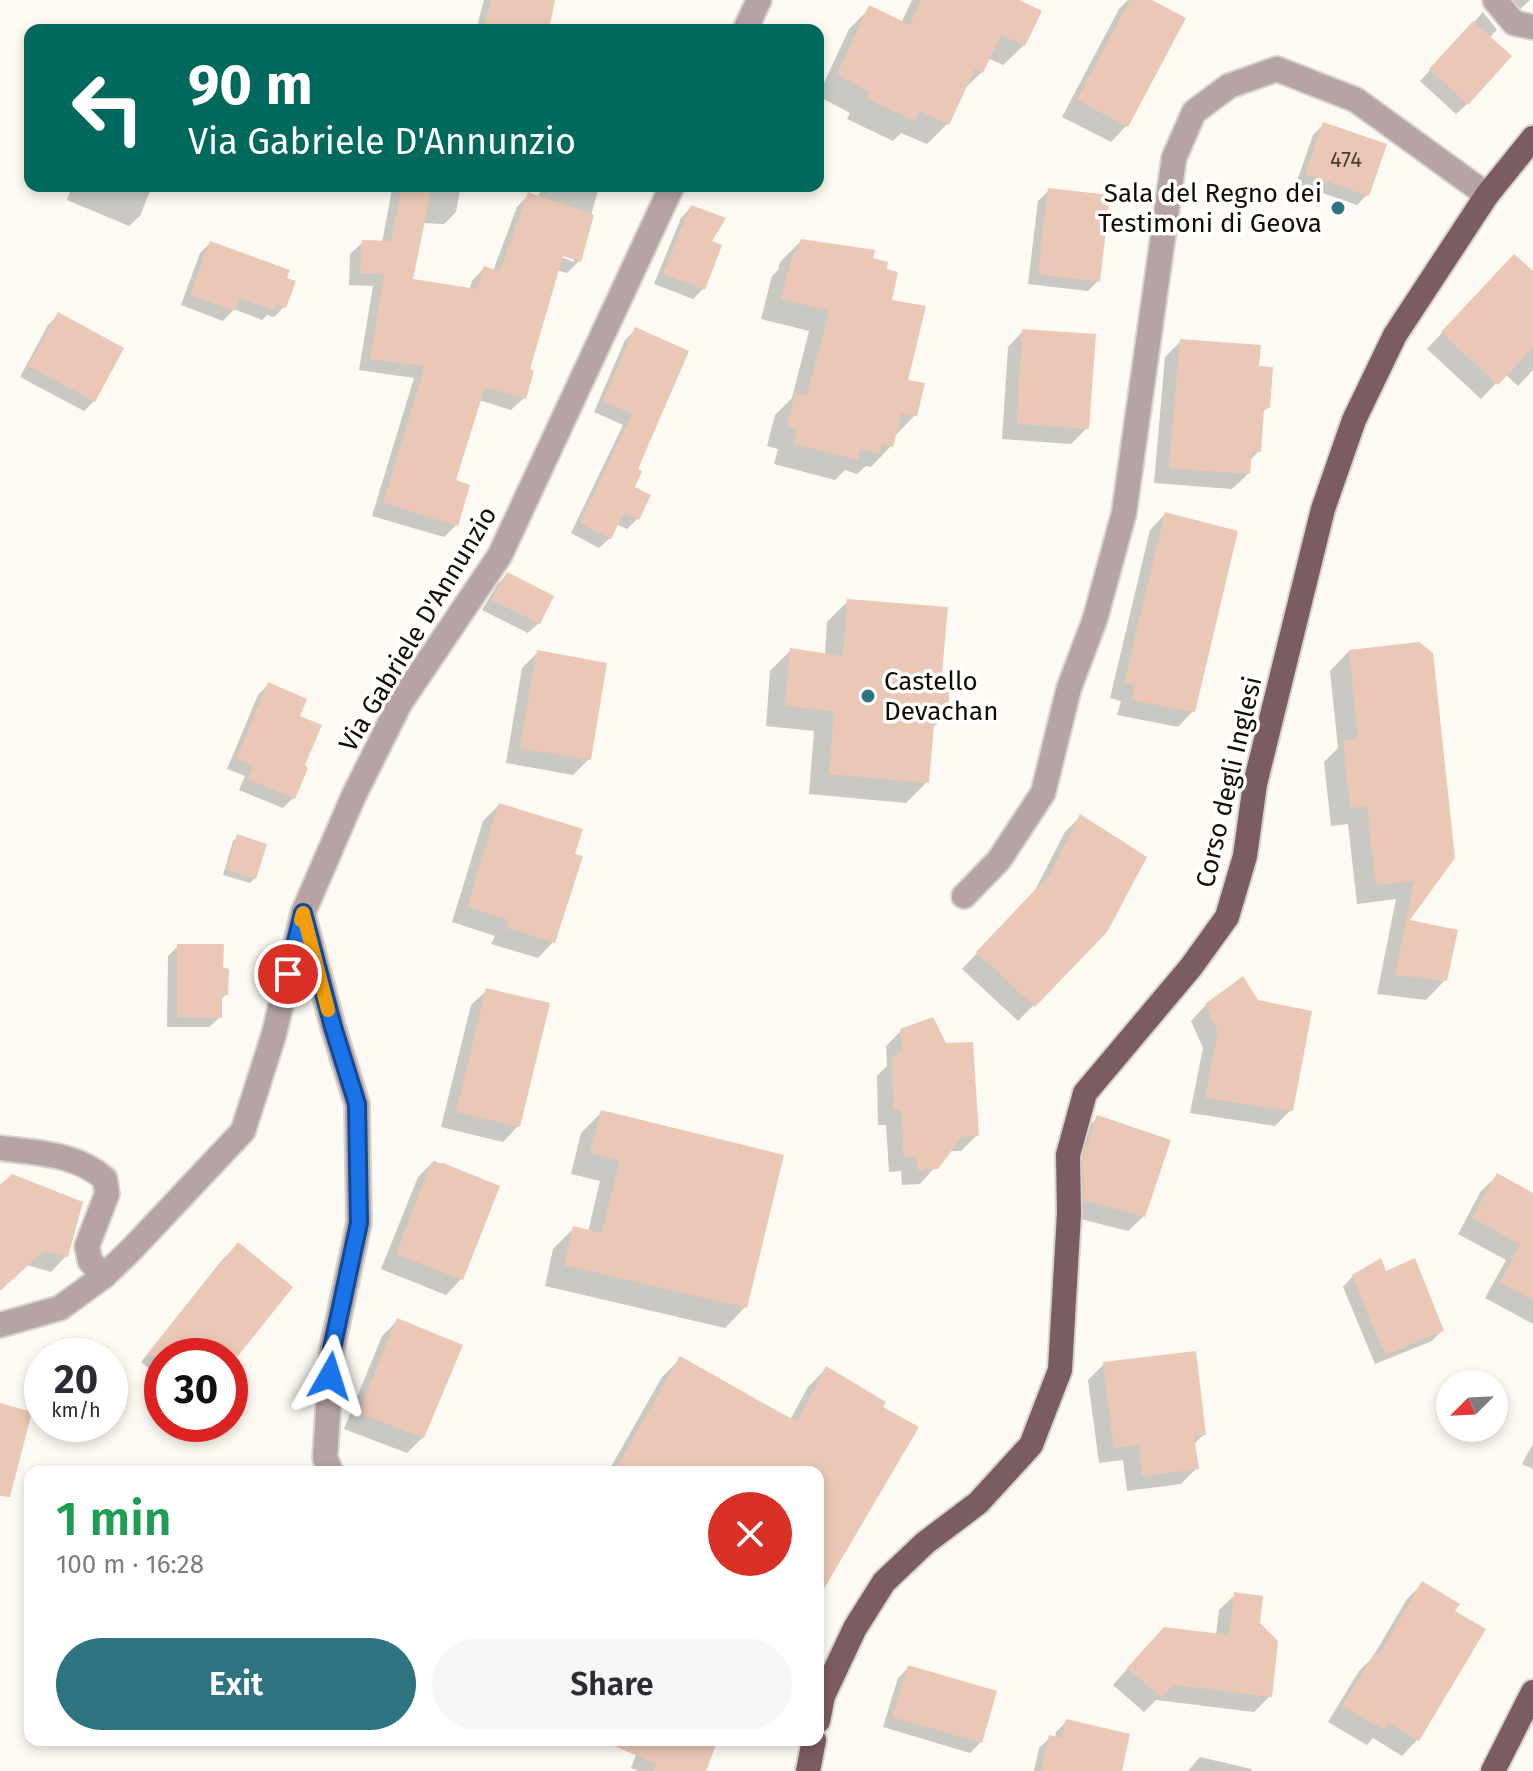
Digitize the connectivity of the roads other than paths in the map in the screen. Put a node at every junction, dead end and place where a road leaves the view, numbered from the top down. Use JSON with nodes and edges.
{"nodes":[{"id":1,"x":759,"y":0,"type":"edge"},
{"id":2,"x":1495,"y":0,"type":"edge"},
{"id":3,"x":748,"y":24,"type":"edge"},
{"id":4,"x":1533,"y":27,"type":"edge"},
{"id":5,"x":1533,"y":138,"type":"edge"},
{"id":6,"x":669,"y":192,"type":"edge"},
{"id":7,"x":1487,"y":195,"type":"junction"},
{"id":8,"x":964,"y":896,"type":"dead end"},
{"id":9,"x":303,"y":913,"type":"junction"},
{"id":10,"x":0,"y":1148,"type":"edge"},
{"id":11,"x":104,"y":1276,"type":"junction"},
{"id":12,"x":0,"y":1325,"type":"edge"},
{"id":13,"x":328,"y":1466,"type":"edge"},
{"id":14,"x":1533,"y":1692,"type":"edge"},
{"id":15,"x":824,"y":1694,"type":"edge"},
{"id":16,"x":813,"y":1746,"type":"edge"},
{"id":17,"x":808,"y":1771,"type":"edge"},
{"id":18,"x":1493,"y":1771,"type":"edge"}],
"edges":[{"from":1,"to":3,"type":"street"},
{"from":2,"to":4,"type":"street"},
{"from":5,"to":7,"type":"main road","name":"Corso degli Inglesi"},
{"from":6,"to":9,"type":"street","name":"Via Gabriele D'Annunzio"},
{"from":7,"to":8,"type":"street"},
{"from":7,"to":15,"type":"main road","name":"Corso degli Inglesi"},
{"from":9,"to":11,"type":"street","name":"Via Gabriele D'Annunzio"},
{"from":9,"to":13,"type":"street"},
{"from":10,"to":11,"type":"street"},
{"from":11,"to":12,"type":"street","name":"Via Gabriele D'Annunzio"},
{"from":14,"to":18,"type":"main road"},
{"from":16,"to":17,"type":"main road"}]}
